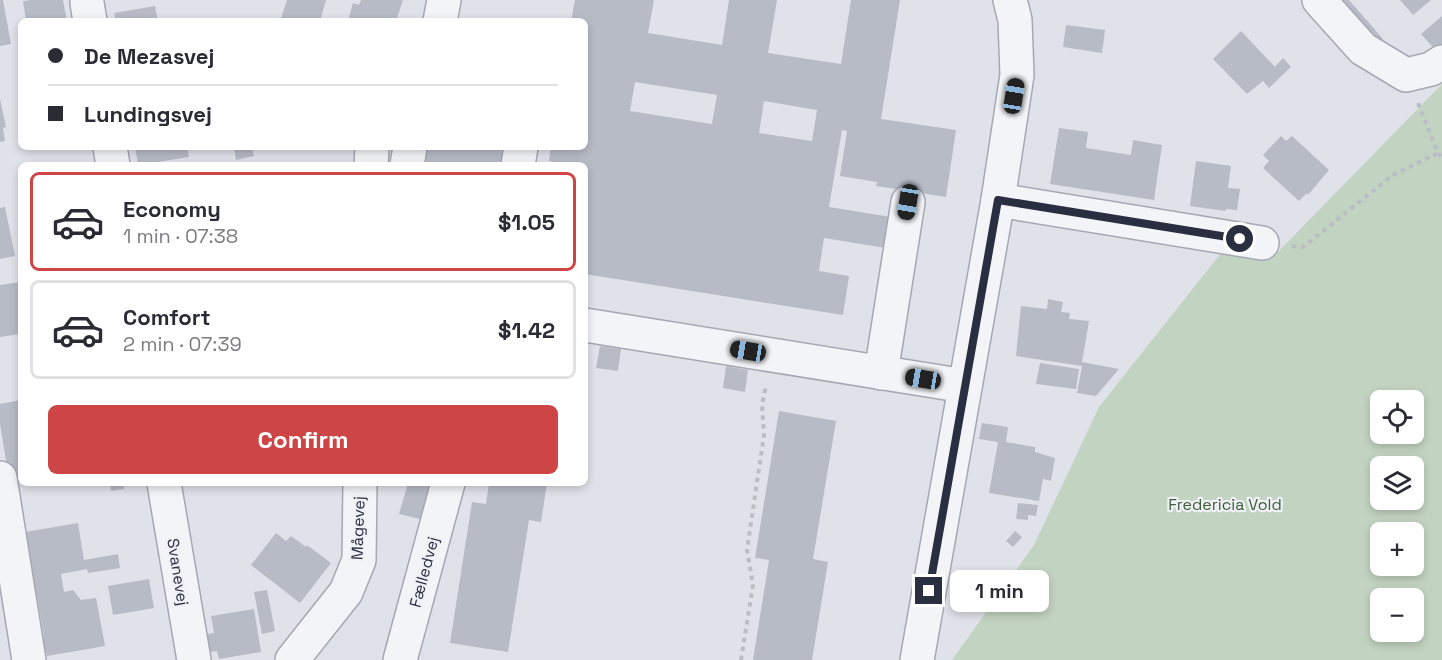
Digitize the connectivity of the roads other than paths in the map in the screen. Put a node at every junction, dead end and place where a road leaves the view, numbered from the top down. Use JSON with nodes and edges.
{"nodes":[{"id":1,"x":444,"y":0,"type":"edge"},
{"id":2,"x":1010,"y":0,"type":"edge"},
{"id":3,"x":1319,"y":0,"type":"edge"},
{"id":4,"x":441,"y":18,"type":"edge"},
{"id":5,"x":1442,"y":62,"type":"edge"},
{"id":6,"x":998,"y":200,"type":"junction"},
{"id":7,"x":908,"y":202,"type":"dead end"},
{"id":8,"x":1262,"y":243,"type":"road end"},
{"id":9,"x":588,"y":325,"type":"edge"},
{"id":10,"x":881,"y":373,"type":"junction"},
{"id":11,"x":965,"y":386,"type":"junction"},
{"id":12,"x":0,"y":478,"type":"edge"},
{"id":13,"x":165,"y":486,"type":"edge"},
{"id":14,"x":360,"y":486,"type":"edge"},
{"id":15,"x":447,"y":486,"type":"edge"},
{"id":16,"x":29,"y":660,"type":"edge"},
{"id":17,"x":194,"y":660,"type":"edge"},
{"id":18,"x":292,"y":660,"type":"edge"},
{"id":19,"x":400,"y":660,"type":"edge"},
{"id":20,"x":917,"y":660,"type":"edge"}],
"edges":[{"from":1,"to":4,"type":"street"},
{"from":2,"to":6,"type":"street"},
{"from":3,"to":5,"type":"street"},
{"from":6,"to":8,"type":"street"},
{"from":6,"to":11,"type":"street"},
{"from":7,"to":10,"type":"street"},
{"from":9,"to":10,"type":"street"},
{"from":10,"to":11,"type":"street"},
{"from":11,"to":20,"type":"street"},
{"from":12,"to":16,"type":"street"},
{"from":13,"to":17,"type":"street","name":"Svanevej"},
{"from":14,"to":18,"type":"street","name":"Mågevej"},
{"from":15,"to":19,"type":"street","name":"Fælledvej"}]}
